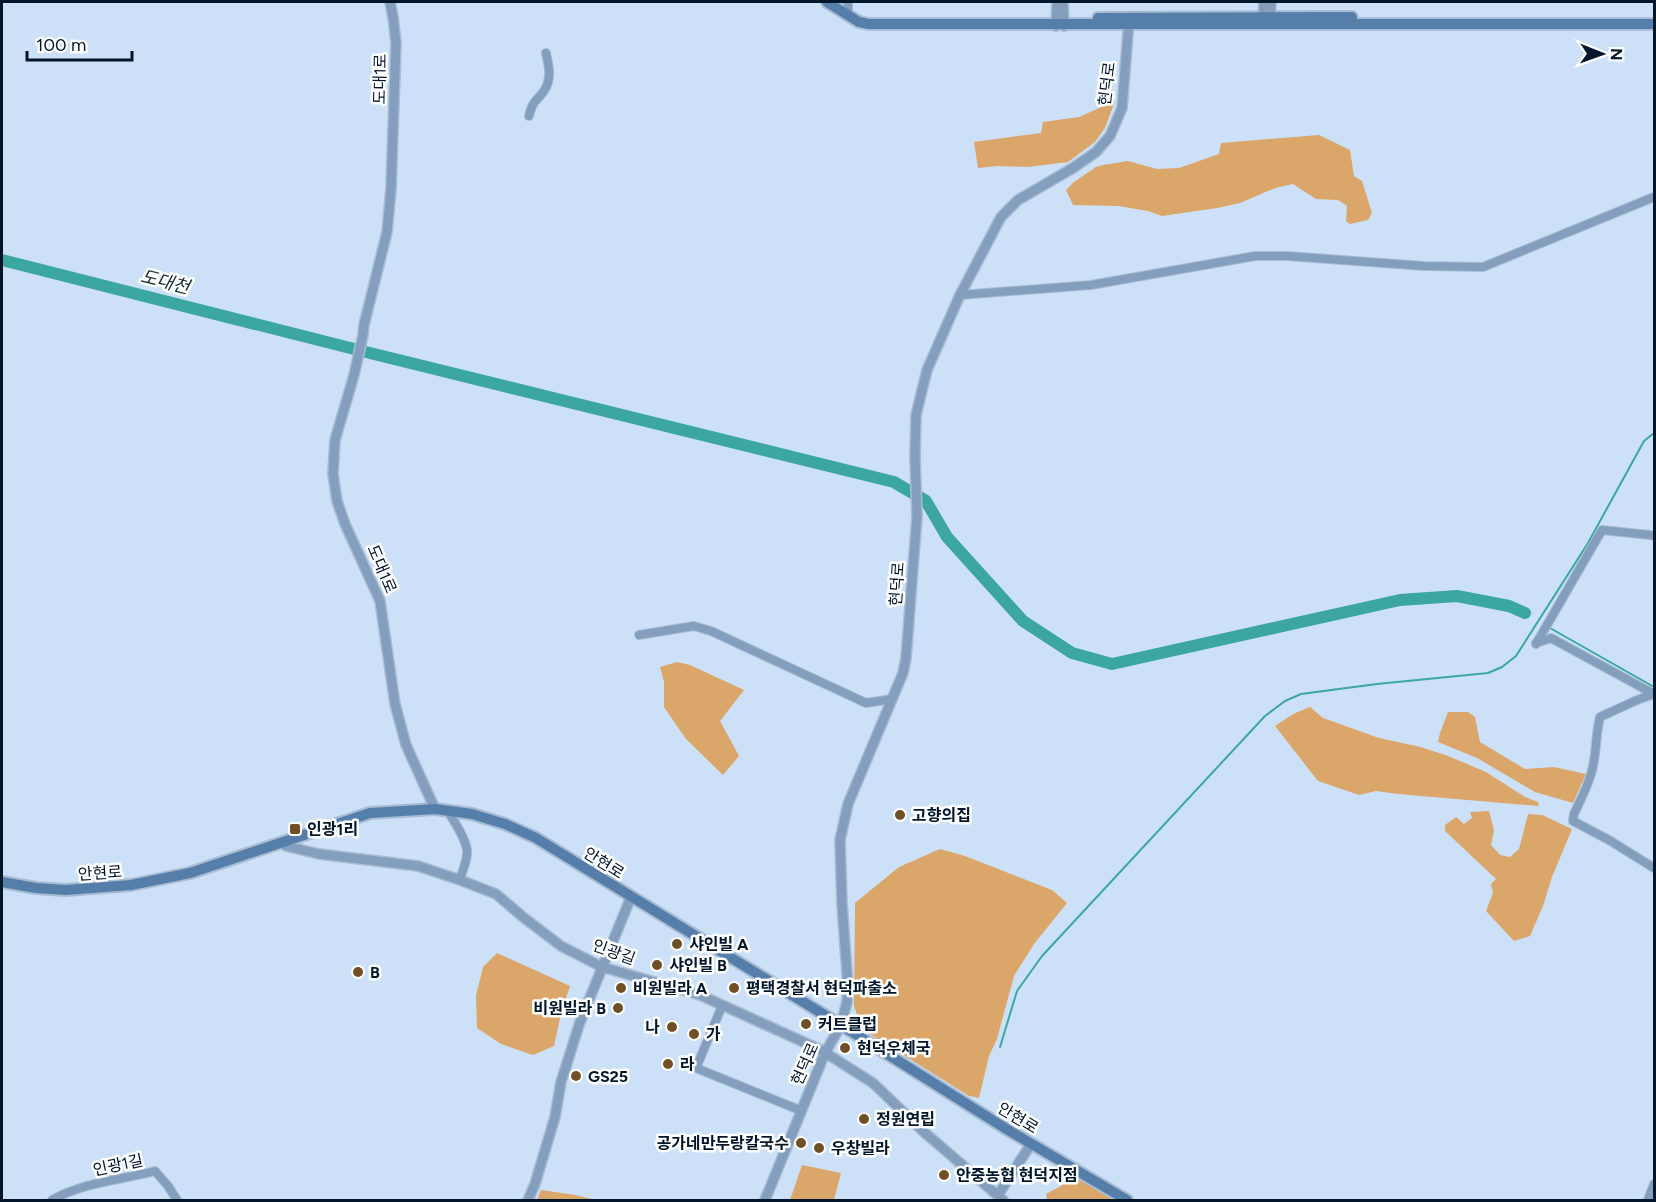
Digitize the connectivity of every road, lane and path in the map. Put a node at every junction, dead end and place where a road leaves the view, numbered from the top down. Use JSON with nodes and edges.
{"nodes":[{"id":1,"x":390,"y":2,"type":"edge"},
{"id":2,"x":827,"y":2,"type":"edge"},
{"id":3,"x":1057,"y":2,"type":"edge"},
{"id":4,"x":1063,"y":2,"type":"edge"},
{"id":5,"x":1264,"y":2,"type":"edge"},
{"id":6,"x":1270,"y":2,"type":"edge"},
{"id":7,"x":841,"y":7,"type":"edge"},
{"id":8,"x":1654,"y":18,"type":"edge"},
{"id":9,"x":1267,"y":20,"type":"junction"},
{"id":10,"x":1060,"y":22,"type":"junction"},
{"id":11,"x":1129,"y":22,"type":"junction"},
{"id":12,"x":1654,"y":24,"type":"edge"},
{"id":13,"x":546,"y":53,"type":"dead end"},
{"id":14,"x":529,"y":116,"type":"dead end"},
{"id":15,"x":1654,"y":197,"type":"edge"},
{"id":16,"x":960,"y":294,"type":"junction"},
{"id":17,"x":1654,"y":536,"type":"edge"},
{"id":18,"x":639,"y":635,"type":"dead end"},
{"id":19,"x":1654,"y":694,"type":"edge"},
{"id":20,"x":892,"y":699,"type":"junction"},
{"id":21,"x":441,"y":810,"type":"junction"},
{"id":22,"x":282,"y":843,"type":"junction"},
{"id":23,"x":1654,"y":868,"type":"edge"},
{"id":24,"x":460,"y":880,"type":"junction"},
{"id":25,"x":2,"y":882,"type":"edge"},
{"id":26,"x":631,"y":897,"type":"junction"},
{"id":27,"x":602,"y":967,"type":"junction"},
{"id":28,"x":722,"y":1006,"type":"junction"},
{"id":29,"x":841,"y":1025,"type":"junction"},
{"id":30,"x":825,"y":1053,"type":"junction"},
{"id":31,"x":802,"y":1111,"type":"junction"},
{"id":32,"x":1031,"y":1144,"type":"junction"},
{"id":33,"x":1654,"y":1185,"type":"edge"},
{"id":34,"x":998,"y":1199,"type":"edge"},
{"id":35,"x":52,"y":1200,"type":"edge"},
{"id":36,"x":177,"y":1200,"type":"edge"},
{"id":37,"x":528,"y":1200,"type":"edge"},
{"id":38,"x":765,"y":1200,"type":"edge"},
{"id":39,"x":1126,"y":1200,"type":"edge"},
{"id":40,"x":1648,"y":1200,"type":"edge"}],
"edges":[{"from":1,"to":21,"type":"street","name":"도대1로"},
{"from":2,"to":7,"type":"main road"},
{"from":3,"to":10,"type":"street"},
{"from":4,"to":10,"type":"street"},
{"from":5,"to":9,"type":"street"},
{"from":6,"to":9,"type":"street"},
{"from":7,"to":10,"type":"main road"},
{"from":8,"to":9,"type":"main road"},
{"from":9,"to":11,"type":"main road"},
{"from":9,"to":12,"type":"main road"},
{"from":10,"to":11,"type":"main road"},
{"from":11,"to":16,"type":"street","name":"현덕로"},
{"from":13,"to":14,"type":"street"},
{"from":15,"to":16,"type":"street"},
{"from":16,"to":20,"type":"street","name":"현덕로"},
{"from":17,"to":19,"type":"street"},
{"from":18,"to":20,"type":"street"},
{"from":19,"to":23,"type":"street"},
{"from":20,"to":29,"type":"street","name":"현덕로"},
{"from":21,"to":22,"type":"main road","name":"안현로"},
{"from":21,"to":24,"type":"street"},
{"from":21,"to":26,"type":"main road","name":"안현로"},
{"from":22,"to":24,"type":"street","name":"인광길"},
{"from":22,"to":25,"type":"main road","name":"안현로"},
{"from":24,"to":27,"type":"street","name":"인광길"},
{"from":26,"to":27,"type":"street"},
{"from":26,"to":29,"type":"main road","name":"안현로"},
{"from":27,"to":28,"type":"street","name":"인광길"},
{"from":27,"to":37,"type":"street"},
{"from":28,"to":30,"type":"street","name":"인광길"},
{"from":28,"to":31,"type":"street"},
{"from":29,"to":30,"type":"street","name":"현덕로"},
{"from":29,"to":32,"type":"main road","name":"안현로"},
{"from":30,"to":31,"type":"street","name":"현덕로"},
{"from":30,"to":34,"type":"street","name":"인광길"},
{"from":31,"to":38,"type":"street","name":"현덕로"},
{"from":32,"to":34,"type":"street"},
{"from":32,"to":39,"type":"main road","name":"안현로"},
{"from":33,"to":40,"type":"street"},
{"from":35,"to":36,"type":"street","name":"인광1길"}]}
